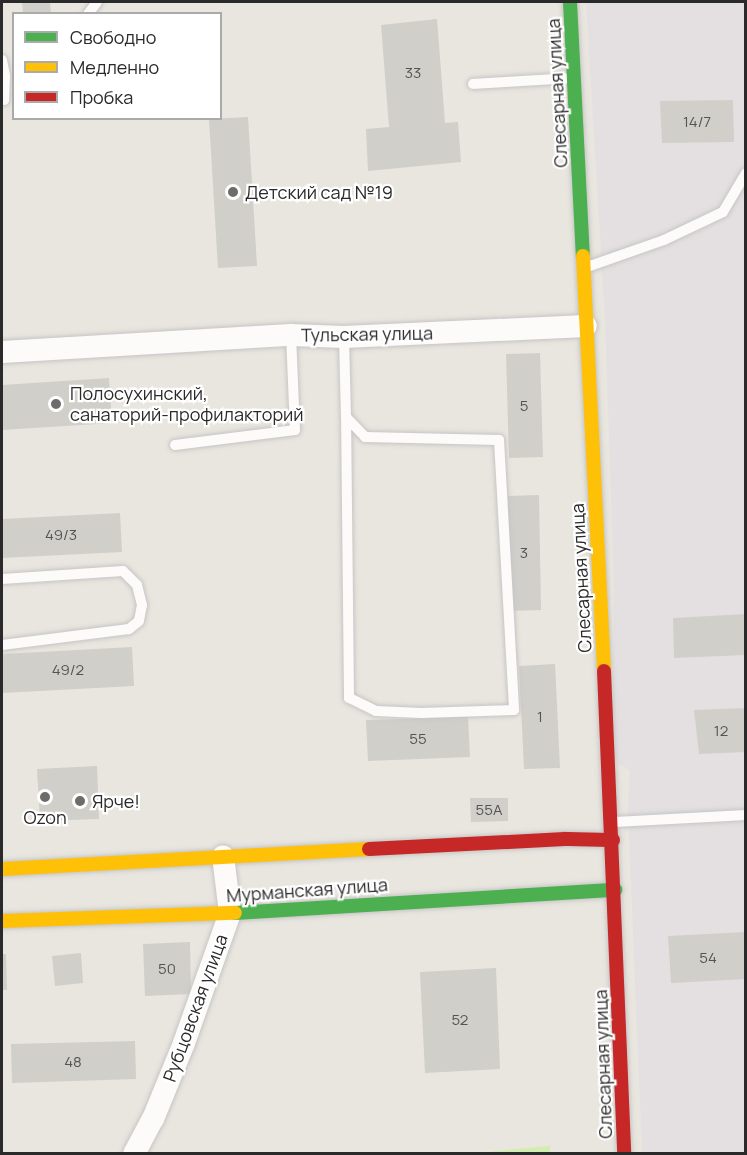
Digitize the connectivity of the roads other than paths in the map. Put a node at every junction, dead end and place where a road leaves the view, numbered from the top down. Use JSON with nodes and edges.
{"nodes":[{"id":1,"x":570,"y":2,"type":"edge"},
{"id":2,"x":2,"y":60,"type":"edge"},
{"id":3,"x":574,"y":78,"type":"junction"},
{"id":4,"x":473,"y":84,"type":"dead end"},
{"id":5,"x":6,"y":100,"type":"edge"},
{"id":6,"x":746,"y":172,"type":"edge"},
{"id":7,"x":584,"y":268,"type":"junction"},
{"id":8,"x":586,"y":326,"type":"junction"},
{"id":9,"x":291,"y":334,"type":"junction"},
{"id":10,"x":344,"y":337,"type":"junction"},
{"id":11,"x":2,"y":352,"type":"edge"},
{"id":12,"x":346,"y":417,"type":"junction"},
{"id":13,"x":175,"y":445,"type":"dead end"},
{"id":14,"x":2,"y":579,"type":"edge"},
{"id":15,"x":2,"y":645,"type":"edge"},
{"id":16,"x":746,"y":815,"type":"edge"},
{"id":17,"x":612,"y":822,"type":"junction"},
{"id":18,"x":613,"y":840,"type":"junction"},
{"id":19,"x":224,"y":856,"type":"junction"},
{"id":20,"x":2,"y":869,"type":"edge"},
{"id":21,"x":615,"y":890,"type":"junction"},
{"id":22,"x":230,"y":913,"type":"junction"},
{"id":23,"x":2,"y":921,"type":"edge"},
{"id":24,"x":134,"y":1154,"type":"edge"},
{"id":25,"x":624,"y":1154,"type":"edge"}],
"edges":[{"from":1,"to":3,"type":"main road","name":"Слесарная улица"},
{"from":2,"to":5,"type":"lane"},
{"from":3,"to":4,"type":"lane"},
{"from":3,"to":7,"type":"main road","name":"Слесарная улица"},
{"from":6,"to":7,"type":"lane"},
{"from":7,"to":8,"type":"main road","name":"Слесарная улица"},
{"from":8,"to":10,"type":"street","name":"Тульская улица"},
{"from":8,"to":17,"type":"main road","name":"Слесарная улица"},
{"from":9,"to":10,"type":"street","name":"Тульская улица"},
{"from":9,"to":11,"type":"street"},
{"from":9,"to":13,"type":"lane","name":"Тульская улица"},
{"from":10,"to":12,"type":"lane"},
{"from":12,"to":12,"type":"lane"},
{"from":14,"to":15,"type":"lane"},
{"from":16,"to":17,"type":"lane"},
{"from":17,"to":18,"type":"main road","name":"Слесарная улица"},
{"from":18,"to":19,"type":"main road","name":"Мурманская улица"},
{"from":18,"to":21,"type":"main road","name":"Слесарная улица"},
{"from":19,"to":20,"type":"main road","name":"Мурманская улица"},
{"from":19,"to":22,"type":"street","name":"Рубцовская улица"},
{"from":21,"to":22,"type":"main road","name":"Мурманская улица"},
{"from":21,"to":25,"type":"main road","name":"Слесарная улица"},
{"from":22,"to":23,"type":"main road","name":"Мурманская улица"},
{"from":22,"to":24,"type":"street","name":"Рубцовская улица"}]}
